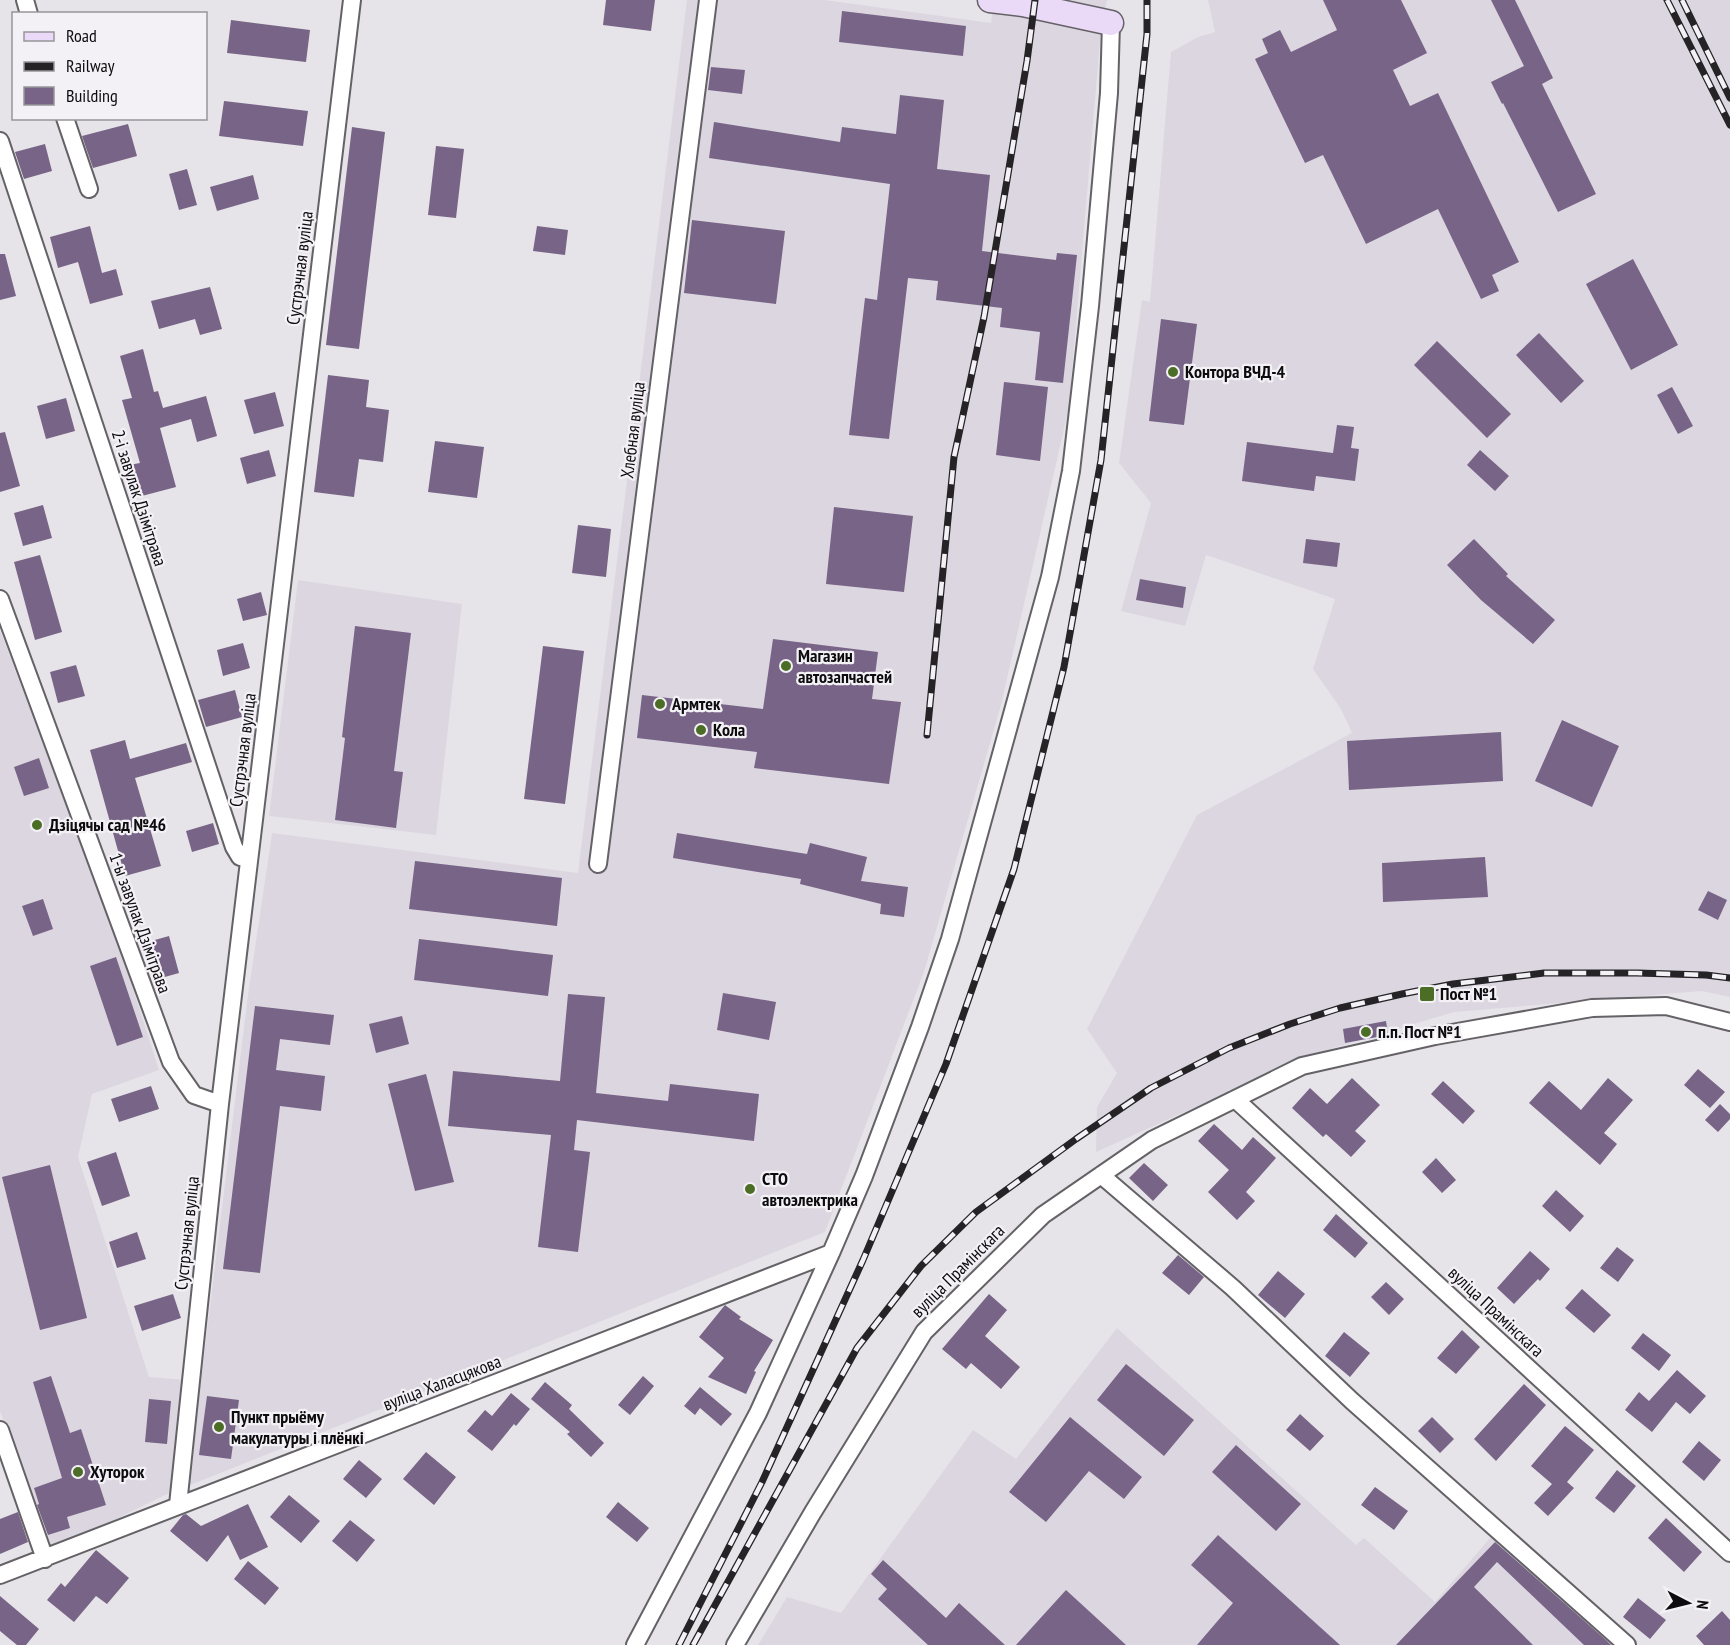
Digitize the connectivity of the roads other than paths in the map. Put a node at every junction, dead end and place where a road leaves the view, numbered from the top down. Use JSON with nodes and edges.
{"nodes":[{"id":1,"x":352,"y":0,"type":"edge"},
{"id":2,"x":708,"y":0,"type":"edge"},
{"id":3,"x":990,"y":0,"type":"edge"},
{"id":4,"x":1111,"y":23,"type":"joint"},
{"id":5,"x":66,"y":120,"type":"edge"},
{"id":6,"x":0,"y":141,"type":"edge"},
{"id":7,"x":89,"y":189,"type":"dead end"},
{"id":8,"x":0,"y":599,"type":"edge"},
{"id":9,"x":249,"y":859,"type":"junction"},
{"id":10,"x":598,"y":864,"type":"dead end"},
{"id":11,"x":1730,"y":1022,"type":"edge"},
{"id":12,"x":1235,"y":1099,"type":"junction"},
{"id":13,"x":220,"y":1104,"type":"junction"},
{"id":14,"x":1101,"y":1175,"type":"junction"},
{"id":15,"x":831,"y":1253,"type":"junction"},
{"id":16,"x":0,"y":1430,"type":"edge"},
{"id":17,"x":178,"y":1505,"type":"junction"},
{"id":18,"x":1730,"y":1553,"type":"edge"},
{"id":19,"x":45,"y":1559,"type":"junction"},
{"id":20,"x":0,"y":1575,"type":"edge"},
{"id":21,"x":635,"y":1645,"type":"edge"},
{"id":22,"x":735,"y":1645,"type":"edge"},
{"id":23,"x":1628,"y":1645,"type":"edge"}],
"edges":[{"from":1,"to":9,"type":"street","name":"Сустрэчная вуліца"},
{"from":2,"to":10,"type":"street","name":"Хлебная вуліца"},
{"from":3,"to":4,"type":"street"},
{"from":4,"to":15,"type":"street"},
{"from":5,"to":7,"type":"street"},
{"from":6,"to":9,"type":"street","name":"2-і завулак Дзімітрава"},
{"from":8,"to":13,"type":"street","name":"1-ы завулак Дзімітрава"},
{"from":9,"to":13,"type":"street","name":"Сустрэчная вуліца"},
{"from":11,"to":12,"type":"street","name":"вуліца Прамінскага"},
{"from":12,"to":14,"type":"street","name":"вуліца Прамінскага"},
{"from":12,"to":18,"type":"street","name":"вуліца Прамінскага"},
{"from":13,"to":17,"type":"street","name":"Сустрэчная вуліца"},
{"from":14,"to":22,"type":"street","name":"вуліца Прамінскага"},
{"from":14,"to":23,"type":"street"},
{"from":15,"to":17,"type":"street","name":"вуліца Халасцякова"},
{"from":15,"to":21,"type":"street"},
{"from":16,"to":19,"type":"street"},
{"from":17,"to":19,"type":"street","name":"вуліца Халасцякова"},
{"from":19,"to":20,"type":"street","name":"вуліца Халасцякова"}]}
